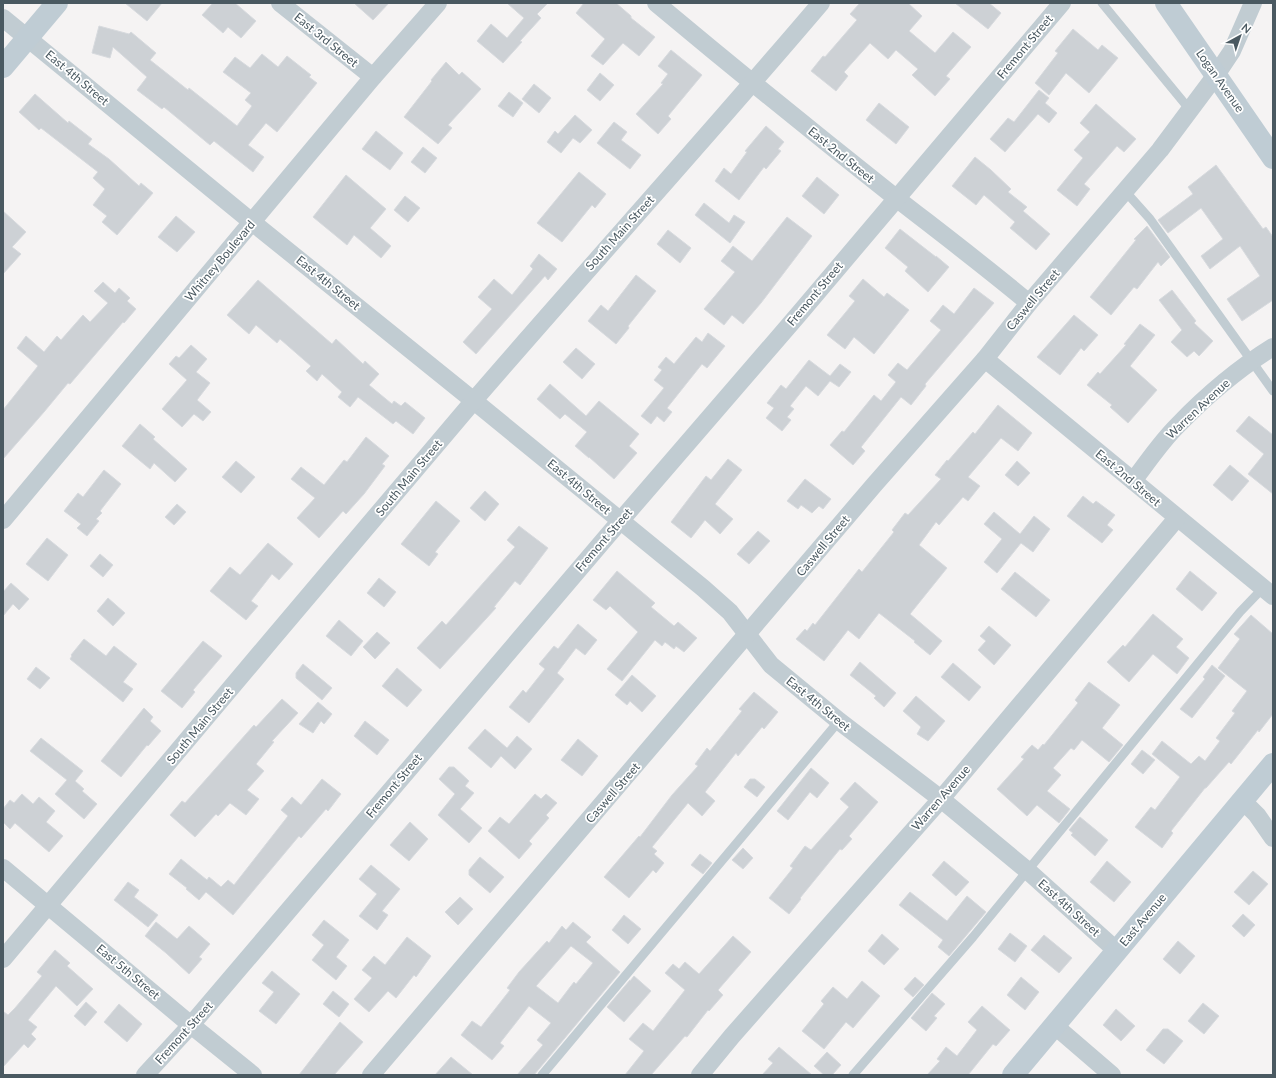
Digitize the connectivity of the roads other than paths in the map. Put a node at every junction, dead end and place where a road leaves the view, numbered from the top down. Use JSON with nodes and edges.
{"nodes":[{"id":1,"x":57,"y":3,"type":"edge"},
{"id":2,"x":280,"y":3,"type":"edge"},
{"id":3,"x":438,"y":3,"type":"edge"},
{"id":4,"x":656,"y":3,"type":"edge"},
{"id":5,"x":821,"y":3,"type":"edge"},
{"id":6,"x":1062,"y":3,"type":"edge"},
{"id":7,"x":1102,"y":3,"type":"edge"},
{"id":8,"x":1166,"y":3,"type":"edge"},
{"id":9,"x":1253,"y":3,"type":"edge"},
{"id":10,"x":3,"y":18,"type":"edge"},
{"id":11,"x":28,"y":37,"type":"junction"},
{"id":12,"x":3,"y":67,"type":"edge"},
{"id":13,"x":1216,"y":75,"type":"junction"},
{"id":14,"x":373,"y":77,"type":"junction"},
{"id":15,"x":752,"y":84,"type":"junction"},
{"id":16,"x":1190,"y":110,"type":"junction"},
{"id":17,"x":1273,"y":158,"type":"edge"},
{"id":18,"x":1125,"y":191,"type":"junction"},
{"id":19,"x":896,"y":198,"type":"junction"},
{"id":20,"x":252,"y":222,"type":"junction"},
{"id":21,"x":1030,"y":303,"type":"junction"},
{"id":22,"x":1273,"y":347,"type":"edge"},
{"id":23,"x":984,"y":359,"type":"junction"},
{"id":24,"x":1252,"y":361,"type":"junction"},
{"id":25,"x":1273,"y":391,"type":"edge"},
{"id":26,"x":474,"y":401,"type":"junction"},
{"id":27,"x":1133,"y":481,"type":"junction"},
{"id":28,"x":1177,"y":518,"type":"junction"},
{"id":29,"x":3,"y":520,"type":"edge"},
{"id":30,"x":620,"y":521,"type":"junction"},
{"id":31,"x":1268,"y":592,"type":"edge"},
{"id":32,"x":748,"y":635,"type":"junction"},
{"id":33,"x":840,"y":721,"type":"junction"},
{"id":34,"x":1273,"y":764,"type":"edge"},
{"id":35,"x":941,"y":799,"type":"junction"},
{"id":36,"x":1243,"y":801,"type":"junction"},
{"id":37,"x":1273,"y":838,"type":"edge"},
{"id":38,"x":3,"y":868,"type":"edge"},
{"id":39,"x":1028,"y":871,"type":"junction"},
{"id":40,"x":49,"y":905,"type":"junction"},
{"id":41,"x":1117,"y":951,"type":"junction"},
{"id":42,"x":3,"y":959,"type":"edge"},
{"id":43,"x":191,"y":1025,"type":"junction"},
{"id":44,"x":1055,"y":1026,"type":"junction"},
{"id":45,"x":145,"y":1075,"type":"edge"},
{"id":46,"x":253,"y":1075,"type":"edge"},
{"id":47,"x":371,"y":1075,"type":"edge"},
{"id":48,"x":542,"y":1075,"type":"edge"},
{"id":49,"x":700,"y":1075,"type":"edge"},
{"id":50,"x":853,"y":1075,"type":"edge"},
{"id":51,"x":1013,"y":1075,"type":"edge"},
{"id":52,"x":1112,"y":1075,"type":"edge"}],
"edges":[{"from":1,"to":11,"type":"street"},
{"from":2,"to":14,"type":"street","name":"East 3rd Street"},
{"from":3,"to":14,"type":"street","name":"Whitney Boulevard"},
{"from":4,"to":15,"type":"street","name":"East 2nd Street"},
{"from":5,"to":15,"type":"street","name":"South Main Street"},
{"from":6,"to":19,"type":"street","name":"Fremont Street"},
{"from":7,"to":16,"type":"lane"},
{"from":8,"to":13,"type":"street","name":"Logan Avenue"},
{"from":9,"to":13,"type":"street","name":"Caswell Street"},
{"from":10,"to":11,"type":"street","name":"East 4th Street"},
{"from":11,"to":12,"type":"street"},
{"from":11,"to":20,"type":"street","name":"East 4th Street"},
{"from":13,"to":16,"type":"street","name":"Caswell Street"},
{"from":13,"to":17,"type":"street","name":"Logan Avenue"},
{"from":14,"to":20,"type":"street","name":"Whitney Boulevard"},
{"from":15,"to":19,"type":"street","name":"East 2nd Street"},
{"from":15,"to":26,"type":"street","name":"South Main Street"},
{"from":16,"to":18,"type":"street","name":"Caswell Street"},
{"from":18,"to":21,"type":"street","name":"Caswell Street"},
{"from":18,"to":24,"type":"lane"},
{"from":19,"to":21,"type":"street","name":"East 2nd Street"},
{"from":19,"to":30,"type":"street","name":"Fremont Street"},
{"from":20,"to":26,"type":"street","name":"East 4th Street"},
{"from":20,"to":29,"type":"street","name":"Whitney Boulevard"},
{"from":21,"to":23,"type":"street","name":"Caswell Street"},
{"from":22,"to":24,"type":"street","name":"Warren Avenue"},
{"from":23,"to":27,"type":"street","name":"East 2nd Street"},
{"from":23,"to":32,"type":"street","name":"Caswell Street"},
{"from":24,"to":25,"type":"lane"},
{"from":24,"to":27,"type":"street","name":"Warren Avenue"},
{"from":26,"to":30,"type":"street","name":"East 4th Street"},
{"from":26,"to":40,"type":"street","name":"South Main Street"},
{"from":27,"to":28,"type":"street","name":"East 2nd Street"},
{"from":28,"to":31,"type":"street","name":"East 2nd Street"},
{"from":28,"to":35,"type":"street","name":"Warren Avenue"},
{"from":30,"to":32,"type":"street","name":"East 4th Street"},
{"from":30,"to":43,"type":"street","name":"Fremont Street"},
{"from":31,"to":39,"type":"lane"},
{"from":32,"to":33,"type":"street","name":"East 4th Street"},
{"from":32,"to":47,"type":"street","name":"Caswell Street"},
{"from":33,"to":35,"type":"street","name":"East 4th Street"},
{"from":33,"to":48,"type":"lane"},
{"from":34,"to":36,"type":"street","name":"East Avenue"},
{"from":35,"to":39,"type":"street","name":"East 4th Street"},
{"from":35,"to":49,"type":"street","name":"Warren Avenue"},
{"from":36,"to":37,"type":"street"},
{"from":36,"to":41,"type":"street","name":"East Avenue"},
{"from":38,"to":40,"type":"street","name":"East 5th Street"},
{"from":39,"to":41,"type":"street","name":"East 4th Street"},
{"from":39,"to":50,"type":"lane"},
{"from":40,"to":42,"type":"street","name":"South Main Street"},
{"from":40,"to":43,"type":"street","name":"East 5th Street"},
{"from":41,"to":44,"type":"street","name":"East Avenue"},
{"from":43,"to":45,"type":"street","name":"Fremont Street"},
{"from":43,"to":46,"type":"street","name":"East 5th Street"},
{"from":44,"to":51,"type":"street","name":"East Avenue"},
{"from":44,"to":52,"type":"street"}]}
